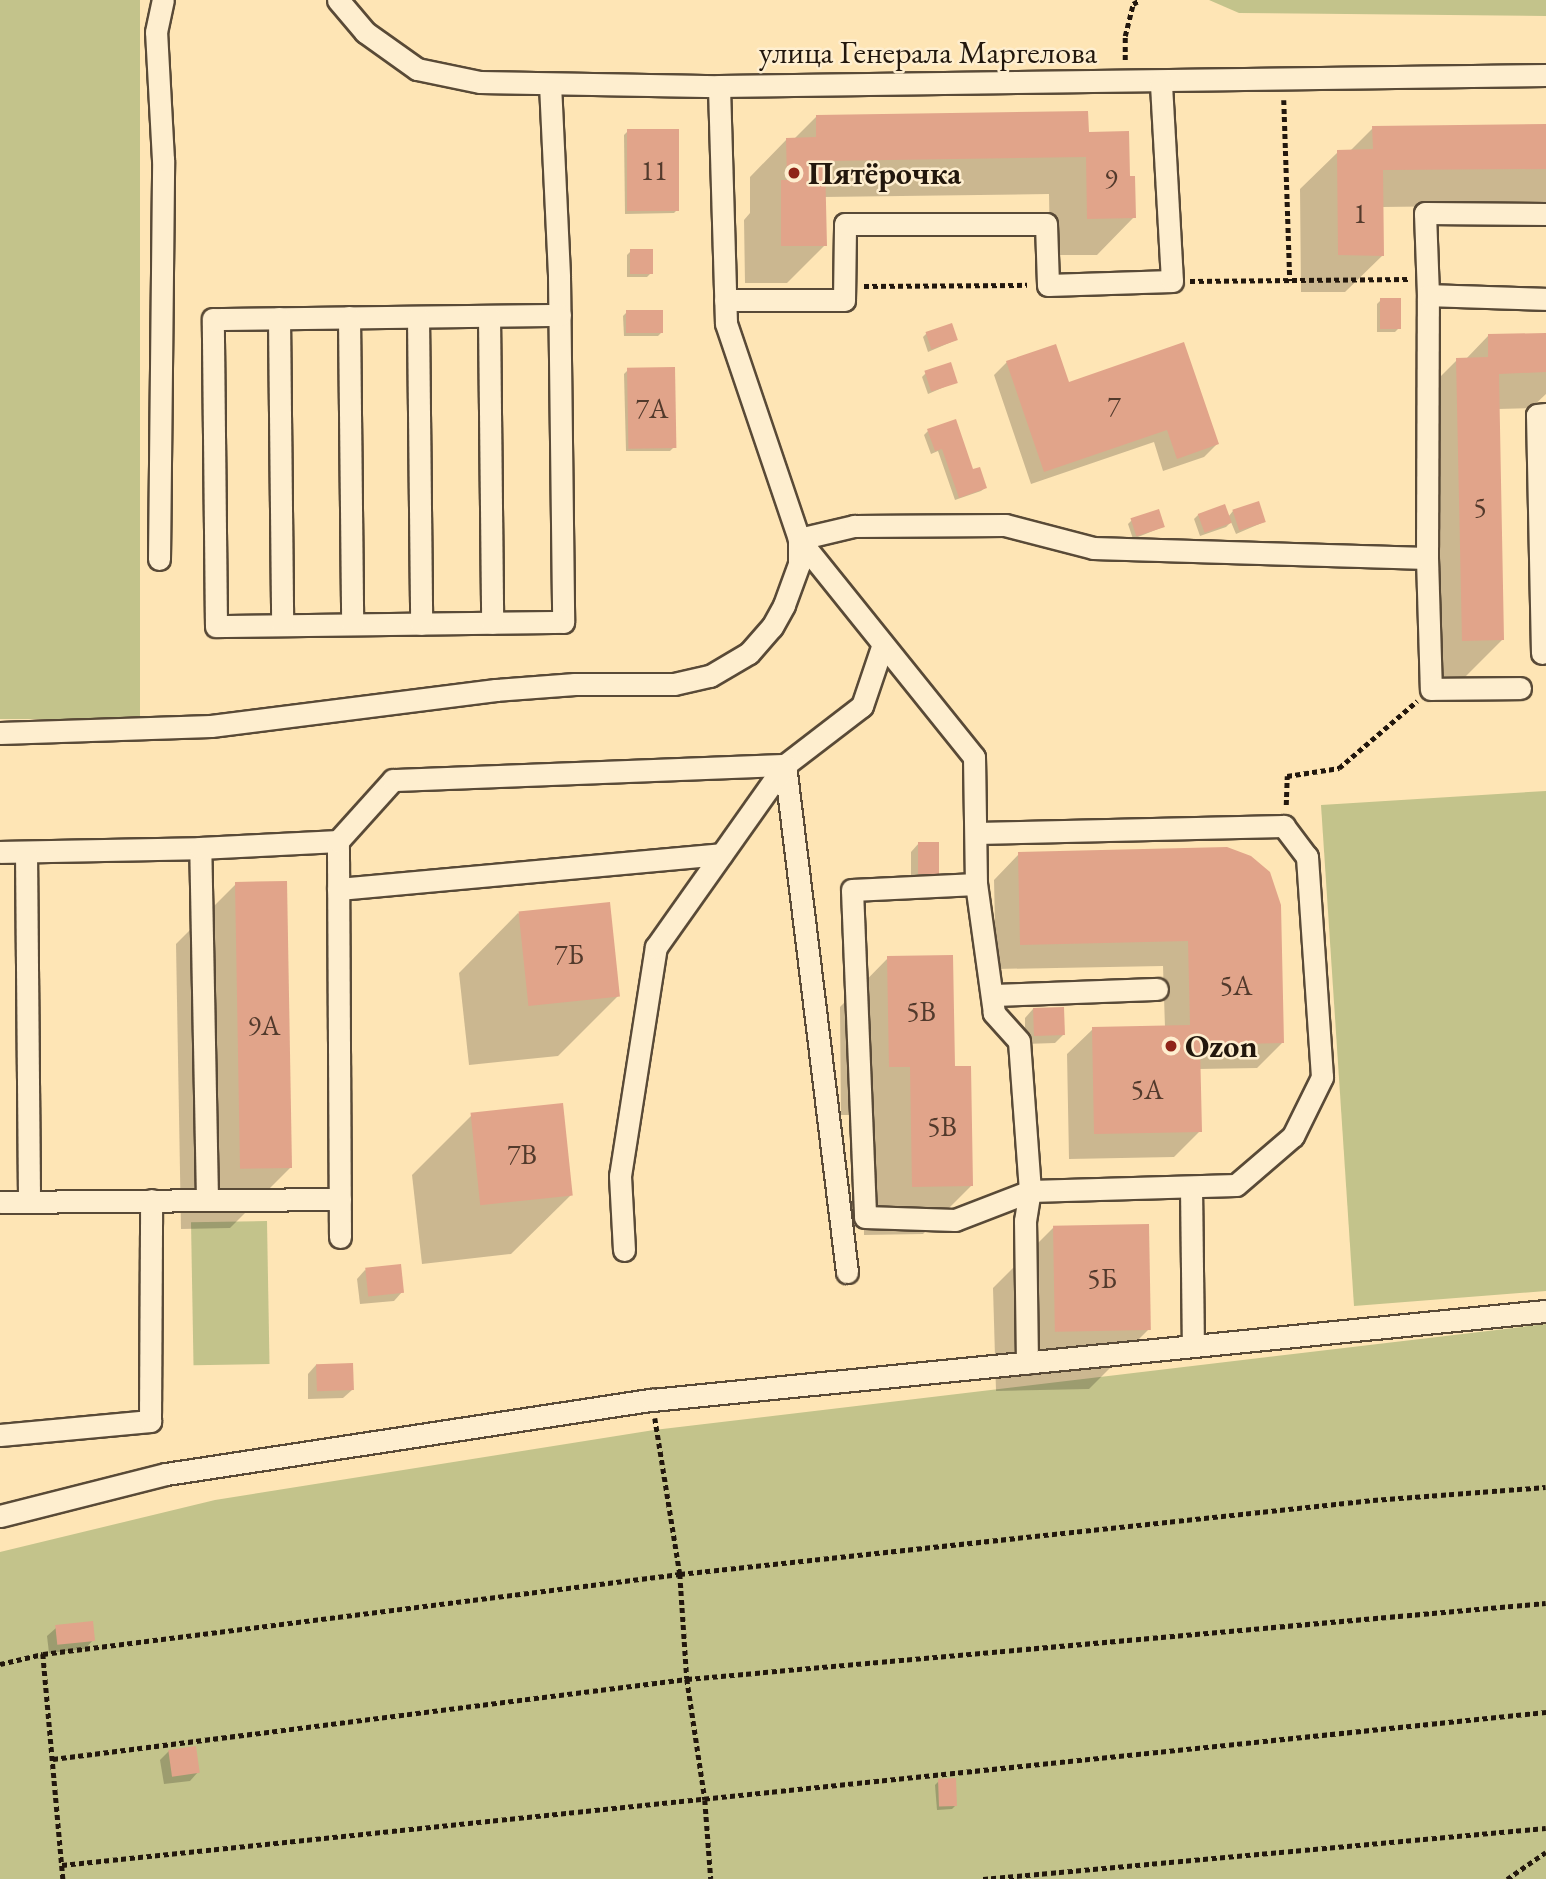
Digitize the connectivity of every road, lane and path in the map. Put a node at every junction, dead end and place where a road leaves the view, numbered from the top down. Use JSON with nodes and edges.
{"nodes":[{"id":1,"x":163,"y":0,"type":"edge"},
{"id":2,"x":338,"y":0,"type":"edge"},
{"id":3,"x":1140,"y":0,"type":"edge"},
{"id":4,"x":1126,"y":71,"type":"dead end"},
{"id":5,"x":1546,"y":75,"type":"edge"},
{"id":6,"x":1284,"y":80,"type":"junction"},
{"id":7,"x":1161,"y":82,"type":"junction"},
{"id":8,"x":550,"y":84,"type":"junction"},
{"id":9,"x":719,"y":86,"type":"junction"},
{"id":10,"x":1546,"y":214,"type":"edge"},
{"id":11,"x":1172,"y":281,"type":"junction"},
{"id":12,"x":1290,"y":281,"type":"junction"},
{"id":13,"x":1048,"y":285,"type":"junction"},
{"id":14,"x":844,"y":287,"type":"junction"},
{"id":15,"x":1427,"y":287,"type":"junction"},
{"id":16,"x":1546,"y":299,"type":"edge"},
{"id":17,"x":725,"y":300,"type":"junction"},
{"id":18,"x":560,"y":315,"type":"junction"},
{"id":19,"x":489,"y":316,"type":"junction"},
{"id":20,"x":349,"y":317,"type":"junction"},
{"id":21,"x":418,"y":317,"type":"junction"},
{"id":22,"x":279,"y":318,"type":"junction"},
{"id":23,"x":1546,"y":414,"type":"edge"},
{"id":24,"x":799,"y":539,"type":"junction"},
{"id":25,"x":1427,"y":558,"type":"junction"},
{"id":26,"x":159,"y":559,"type":"dead end"},
{"id":27,"x":492,"y":623,"type":"junction"},
{"id":28,"x":352,"y":624,"type":"junction"},
{"id":29,"x":421,"y":624,"type":"junction"},
{"id":30,"x":282,"y":625,"type":"junction"},
{"id":31,"x":883,"y":644,"type":"junction"},
{"id":32,"x":1542,"y":653,"type":"dead end"},
{"id":33,"x":1520,"y":688,"type":"dead end"},
{"id":34,"x":1431,"y":689,"type":"junction"},
{"id":35,"x":0,"y":733,"type":"edge"},
{"id":36,"x":785,"y":765,"type":"junction"},
{"id":37,"x":1284,"y":826,"type":"junction"},
{"id":38,"x":976,"y":832,"type":"junction"},
{"id":39,"x":338,"y":841,"type":"junction"},
{"id":40,"x":200,"y":848,"type":"junction"},
{"id":41,"x":0,"y":852,"type":"edge"},
{"id":42,"x":26,"y":852,"type":"junction"},
{"id":43,"x":721,"y":854,"type":"junction"},
{"id":44,"x":976,"y":884,"type":"junction"},
{"id":45,"x":338,"y":889,"type":"junction"},
{"id":46,"x":1157,"y":989,"type":"dead end"},
{"id":47,"x":992,"y":995,"type":"junction"},
{"id":48,"x":1191,"y":1187,"type":"junction"},
{"id":49,"x":1030,"y":1191,"type":"junction"},
{"id":50,"x":207,"y":1199,"type":"junction"},
{"id":51,"x":340,"y":1199,"type":"junction"},
{"id":52,"x":151,"y":1200,"type":"junction"},
{"id":53,"x":0,"y":1202,"type":"edge"},
{"id":54,"x":29,"y":1202,"type":"junction"},
{"id":55,"x":340,"y":1237,"type":"dead end"},
{"id":56,"x":624,"y":1250,"type":"dead end"},
{"id":57,"x":847,"y":1272,"type":"dead end"},
{"id":58,"x":1546,"y":1311,"type":"edge"},
{"id":59,"x":1193,"y":1346,"type":"junction"},
{"id":60,"x":1027,"y":1363,"type":"junction"},
{"id":61,"x":652,"y":1400,"type":"junction"},
{"id":62,"x":0,"y":1436,"type":"edge"},
{"id":63,"x":1546,"y":1487,"type":"edge"},
{"id":64,"x":0,"y":1516,"type":"edge"},
{"id":65,"x":680,"y":1574,"type":"junction"},
{"id":66,"x":1546,"y":1603,"type":"edge"},
{"id":67,"x":43,"y":1654,"type":"junction"},
{"id":68,"x":0,"y":1664,"type":"edge"},
{"id":69,"x":687,"y":1679,"type":"junction"},
{"id":70,"x":1546,"y":1712,"type":"edge"},
{"id":71,"x":53,"y":1759,"type":"junction"},
{"id":72,"x":705,"y":1800,"type":"junction"},
{"id":73,"x":1546,"y":1828,"type":"edge"},
{"id":74,"x":1546,"y":1852,"type":"edge"},
{"id":75,"x":62,"y":1865,"type":"junction"},
{"id":76,"x":63,"y":1879,"type":"edge"},
{"id":77,"x":711,"y":1879,"type":"edge"},
{"id":78,"x":983,"y":1879,"type":"edge"},
{"id":79,"x":1507,"y":1879,"type":"edge"}],
"edges":[{"from":1,"to":26,"type":"street"},
{"from":2,"to":8,"type":"street","name":"улица Генерала Маргелова"},
{"from":3,"to":4,"type":"path"},
{"from":5,"to":6,"type":"street","name":"улица Генерала Маргелова"},
{"from":6,"to":7,"type":"street","name":"улица Генерала Маргелова"},
{"from":6,"to":12,"type":"path"},
{"from":7,"to":9,"type":"street","name":"улица Генерала Маргелова"},
{"from":7,"to":11,"type":"street"},
{"from":8,"to":9,"type":"street","name":"улица Генерала Маргелова"},
{"from":8,"to":18,"type":"street"},
{"from":9,"to":17,"type":"street"},
{"from":10,"to":15,"type":"street"},
{"from":11,"to":12,"type":"path"},
{"from":11,"to":13,"type":"street"},
{"from":12,"to":15,"type":"path"},
{"from":13,"to":14,"type":"path"},
{"from":13,"to":14,"type":"street"},
{"from":14,"to":17,"type":"street"},
{"from":15,"to":16,"type":"street"},
{"from":15,"to":25,"type":"street"},
{"from":17,"to":24,"type":"street"},
{"from":18,"to":19,"type":"street"},
{"from":18,"to":27,"type":"street"},
{"from":19,"to":21,"type":"street"},
{"from":19,"to":27,"type":"street"},
{"from":20,"to":21,"type":"street"},
{"from":20,"to":22,"type":"street"},
{"from":20,"to":28,"type":"street"},
{"from":21,"to":29,"type":"street"},
{"from":22,"to":30,"type":"street"},
{"from":22,"to":30,"type":"street"},
{"from":23,"to":32,"type":"street"},
{"from":24,"to":25,"type":"street"},
{"from":24,"to":31,"type":"street"},
{"from":24,"to":35,"type":"street"},
{"from":25,"to":34,"type":"street"},
{"from":27,"to":29,"type":"street"},
{"from":28,"to":29,"type":"street"},
{"from":28,"to":30,"type":"street"},
{"from":31,"to":36,"type":"street"},
{"from":31,"to":38,"type":"street"},
{"from":33,"to":34,"type":"street"},
{"from":34,"to":37,"type":"path"},
{"from":36,"to":39,"type":"street"},
{"from":36,"to":43,"type":"street"},
{"from":36,"to":57,"type":"street"},
{"from":37,"to":38,"type":"street"},
{"from":37,"to":48,"type":"street"},
{"from":38,"to":44,"type":"street"},
{"from":39,"to":40,"type":"street"},
{"from":39,"to":45,"type":"street"},
{"from":40,"to":42,"type":"street"},
{"from":40,"to":50,"type":"street"},
{"from":41,"to":42,"type":"street"},
{"from":42,"to":54,"type":"street"},
{"from":43,"to":45,"type":"street"},
{"from":43,"to":56,"type":"street"},
{"from":44,"to":47,"type":"street"},
{"from":44,"to":49,"type":"street"},
{"from":45,"to":51,"type":"street"},
{"from":46,"to":47,"type":"street"},
{"from":47,"to":49,"type":"street"},
{"from":48,"to":49,"type":"street"},
{"from":48,"to":59,"type":"street"},
{"from":49,"to":60,"type":"street"},
{"from":50,"to":51,"type":"street"},
{"from":50,"to":52,"type":"street"},
{"from":51,"to":55,"type":"street"},
{"from":52,"to":54,"type":"street"},
{"from":52,"to":62,"type":"street"},
{"from":53,"to":54,"type":"street"},
{"from":58,"to":59,"type":"street"},
{"from":59,"to":60,"type":"street"},
{"from":60,"to":61,"type":"street"},
{"from":61,"to":64,"type":"street"},
{"from":61,"to":65,"type":"path"},
{"from":63,"to":65,"type":"path"},
{"from":65,"to":67,"type":"path"},
{"from":65,"to":69,"type":"path"},
{"from":66,"to":69,"type":"path"},
{"from":67,"to":68,"type":"path"},
{"from":67,"to":71,"type":"path"},
{"from":69,"to":71,"type":"path"},
{"from":69,"to":72,"type":"path"},
{"from":70,"to":72,"type":"path"},
{"from":71,"to":75,"type":"path"},
{"from":72,"to":75,"type":"path"},
{"from":72,"to":77,"type":"path"},
{"from":73,"to":78,"type":"path"},
{"from":74,"to":79,"type":"path"},
{"from":75,"to":76,"type":"path"}]}
